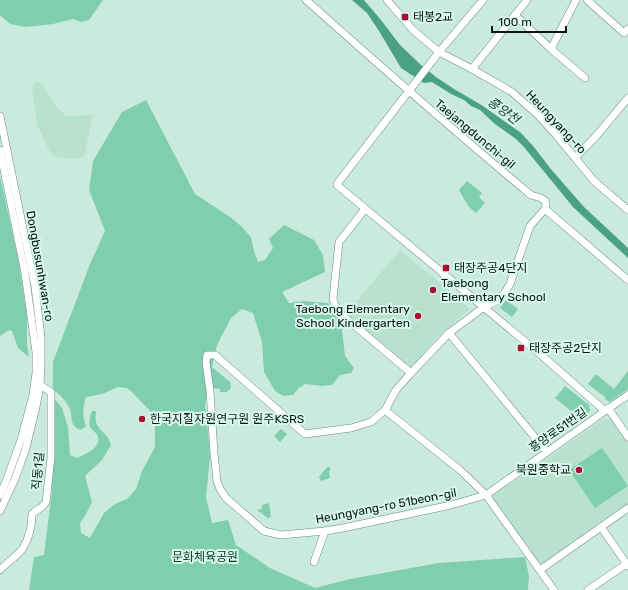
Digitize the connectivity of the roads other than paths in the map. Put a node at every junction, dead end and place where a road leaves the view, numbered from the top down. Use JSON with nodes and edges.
{"nodes":[{"id":1,"x":306,"y":0,"type":"edge"},
{"id":2,"x":386,"y":0,"type":"edge"},
{"id":3,"x":483,"y":0,"type":"edge"},
{"id":4,"x":527,"y":0,"type":"edge"},
{"id":5,"x":576,"y":0,"type":"edge"},
{"id":6,"x":587,"y":0,"type":"edge"},
{"id":7,"x":514,"y":15,"type":"junction"},
{"id":8,"x":628,"y":29,"type":"edge"},
{"id":9,"x":551,"y":49,"type":"junction"},
{"id":10,"x":439,"y":52,"type":"junction"},
{"id":11,"x":472,"y":69,"type":"junction"},
{"id":12,"x":586,"y":78,"type":"dead end"},
{"id":13,"x":409,"y":92,"type":"junction"},
{"id":14,"x":628,"y":98,"type":"edge"},
{"id":15,"x":0,"y":116,"type":"edge"},
{"id":16,"x":0,"y":150,"type":"edge"},
{"id":17,"x":575,"y":158,"type":"junction"},
{"id":18,"x":365,"y":209,"type":"junction"},
{"id":19,"x":545,"y":209,"type":"junction"},
{"id":20,"x":628,"y":210,"type":"edge"},
{"id":21,"x":628,"y":280,"type":"edge"},
{"id":22,"x":484,"y":307,"type":"junction"},
{"id":23,"x":449,"y":333,"type":"junction"},
{"id":24,"x":411,"y":373,"type":"junction"},
{"id":25,"x":40,"y":385,"type":"junction"},
{"id":26,"x":628,"y":395,"type":"edge"},
{"id":27,"x":385,"y":410,"type":"junction"},
{"id":28,"x":607,"y":410,"type":"junction"},
{"id":29,"x":628,"y":438,"type":"edge"},
{"id":30,"x":547,"y":452,"type":"junction"},
{"id":31,"x":0,"y":495,"type":"edge"},
{"id":32,"x":486,"y":496,"type":"junction"},
{"id":33,"x":628,"y":508,"type":"edge"},
{"id":34,"x":0,"y":510,"type":"edge"},
{"id":35,"x":601,"y":527,"type":"junction"},
{"id":36,"x":325,"y":531,"type":"junction"},
{"id":37,"x":314,"y":562,"type":"dead end"},
{"id":38,"x":628,"y":564,"type":"edge"},
{"id":39,"x":0,"y":570,"type":"edge"},
{"id":40,"x":540,"y":570,"type":"junction"},
{"id":41,"x":554,"y":590,"type":"edge"},
{"id":42,"x":588,"y":590,"type":"edge"}],
"edges":[{"from":1,"to":13,"type":"street","name":"Taejangdunchi-gil"},
{"from":2,"to":10,"type":"street","name":"Heungyang-ro"},
{"from":3,"to":10,"type":"street"},
{"from":4,"to":7,"type":"street"},
{"from":5,"to":9,"type":"street"},
{"from":6,"to":8,"type":"street"},
{"from":7,"to":9,"type":"street"},
{"from":7,"to":11,"type":"street"},
{"from":9,"to":12,"type":"street"},
{"from":10,"to":11,"type":"street","name":"Heungyang-ro"},
{"from":10,"to":13,"type":"street"},
{"from":11,"to":17,"type":"street","name":"Heungyang-ro"},
{"from":13,"to":18,"type":"street"},
{"from":13,"to":19,"type":"street","name":"Taejangdunchi-gil"},
{"from":14,"to":17,"type":"street"},
{"from":15,"to":25,"type":"street","name":"Dongbusunhwan-ro"},
{"from":16,"to":31,"type":"street","name":"Dongbusunhwan-ro"},
{"from":17,"to":20,"type":"street","name":"Heungyang-ro"},
{"from":18,"to":22,"type":"street"},
{"from":18,"to":24,"type":"street"},
{"from":19,"to":21,"type":"street","name":"Taejangdunchi-gil"},
{"from":19,"to":22,"type":"street","name":"Heungyang-ro 51beon-gil"},
{"from":22,"to":23,"type":"street","name":"Heungyang-ro 51beon-gil"},
{"from":22,"to":28,"type":"street"},
{"from":23,"to":24,"type":"street","name":"Heungyang-ro 51beon-gil"},
{"from":23,"to":30,"type":"street"},
{"from":24,"to":27,"type":"street","name":"Heungyang-ro 51beon-gil"},
{"from":25,"to":34,"type":"street","name":"Dongbusunhwan-ro"},
{"from":25,"to":39,"type":"street","name":"직동1길"},
{"from":26,"to":28,"type":"street"},
{"from":27,"to":32,"type":"street"},
{"from":27,"to":36,"type":"street","name":"Heungyang-ro 51beon-gil"},
{"from":28,"to":29,"type":"street"},
{"from":28,"to":30,"type":"street","name":"흥양로51번길"},
{"from":30,"to":32,"type":"street","name":"흥양로51번길"},
{"from":32,"to":36,"type":"street","name":"Heungyang-ro 51beon-gil"},
{"from":32,"to":40,"type":"street"},
{"from":33,"to":35,"type":"street"},
{"from":35,"to":38,"type":"street"},
{"from":35,"to":40,"type":"street"},
{"from":36,"to":37,"type":"street"},
{"from":38,"to":42,"type":"street"},
{"from":40,"to":41,"type":"street"}]}
